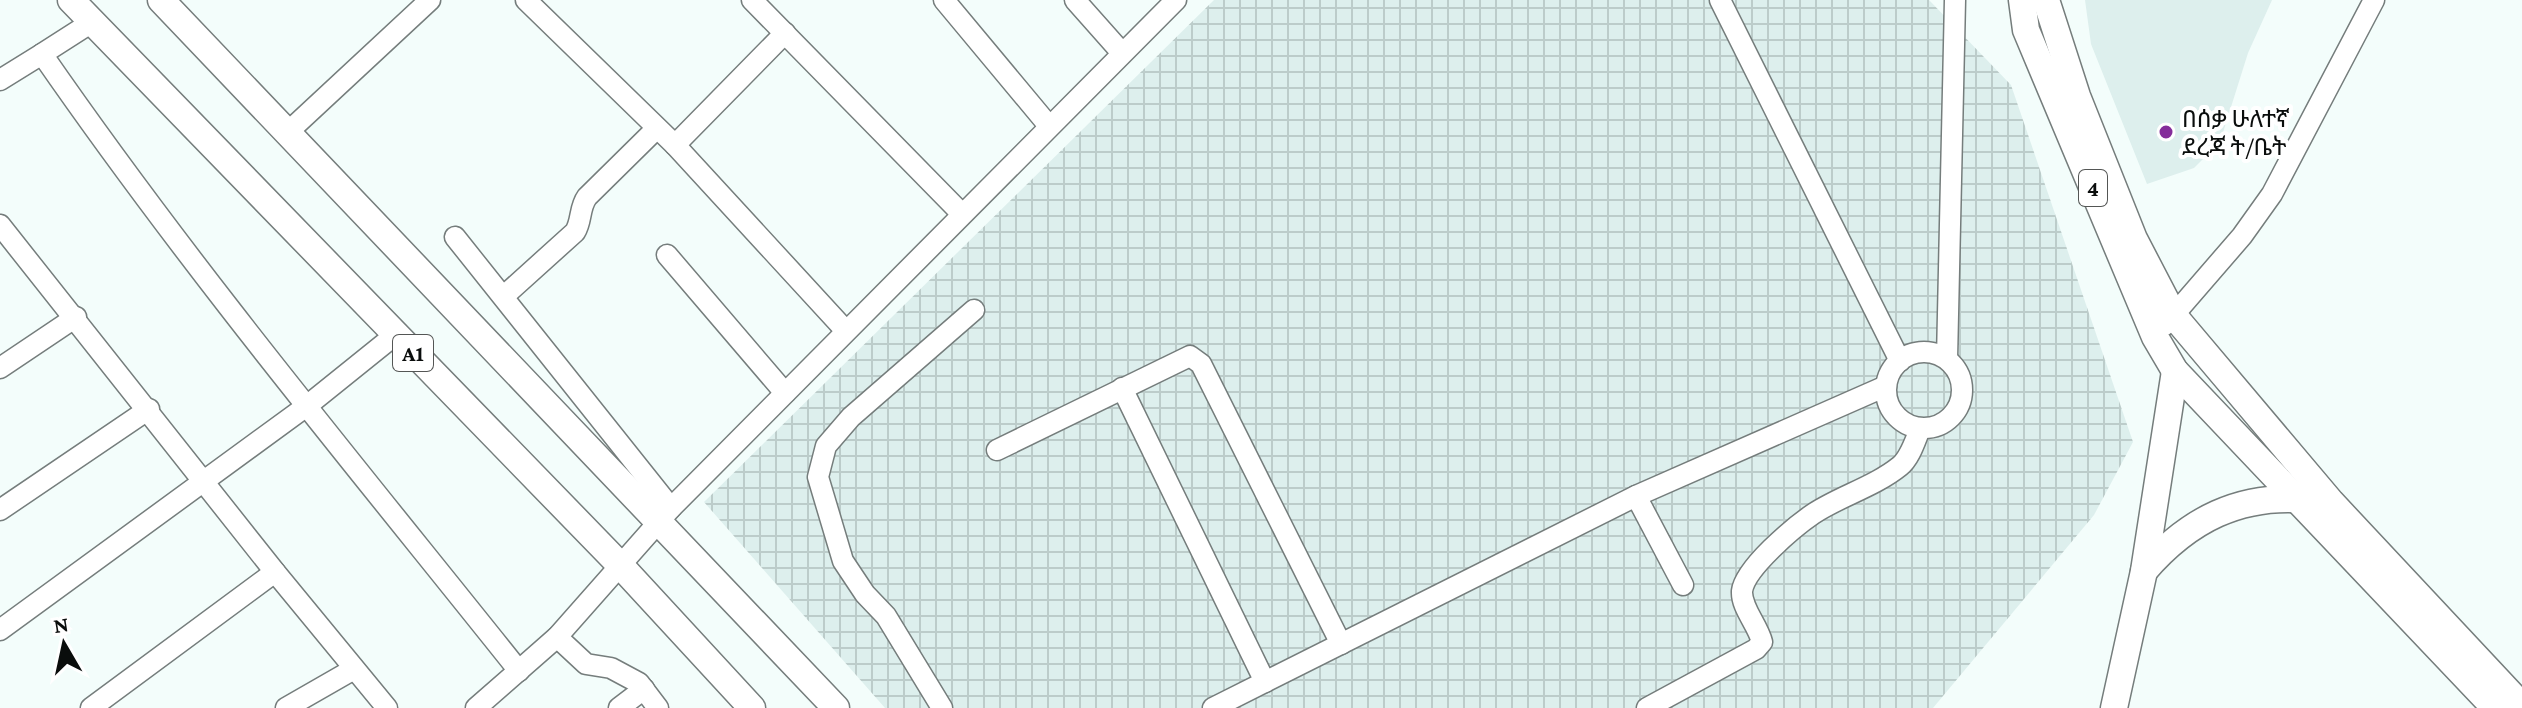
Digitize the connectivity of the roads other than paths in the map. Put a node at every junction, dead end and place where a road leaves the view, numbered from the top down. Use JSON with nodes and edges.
{"nodes":[{"id":1,"x":71,"y":0,"type":"edge"},
{"id":2,"x":161,"y":0,"type":"edge"},
{"id":3,"x":430,"y":0,"type":"edge"},
{"id":4,"x":526,"y":0,"type":"edge"},
{"id":5,"x":752,"y":0,"type":"edge"},
{"id":6,"x":944,"y":0,"type":"edge"},
{"id":7,"x":1075,"y":0,"type":"edge"},
{"id":8,"x":1176,"y":0,"type":"edge"},
{"id":9,"x":1955,"y":0,"type":"edge"},
{"id":10,"x":2022,"y":0,"type":"edge"},
{"id":11,"x":2046,"y":0,"type":"edge"},
{"id":12,"x":2374,"y":0,"type":"edge"},
{"id":13,"x":1727,"y":2,"type":"edge"},
{"id":14,"x":92,"y":22,"type":"junction"},
{"id":15,"x":785,"y":33,"type":"junction"},
{"id":16,"x":1122,"y":53,"type":"junction"},
{"id":17,"x":42,"y":54,"type":"junction"},
{"id":18,"x":0,"y":80,"type":"edge"},
{"id":19,"x":1049,"y":126,"type":"junction"},
{"id":20,"x":657,"y":128,"type":"junction"},
{"id":21,"x":288,"y":132,"type":"junction"},
{"id":22,"x":675,"y":145,"type":"junction"},
{"id":23,"x":961,"y":213,"type":"junction"},
{"id":24,"x":0,"y":225,"type":"edge"},
{"id":25,"x":455,"y":237,"type":"dead end"},
{"id":26,"x":667,"y":255,"type":"dead end"},
{"id":27,"x":504,"y":296,"type":"junction"},
{"id":28,"x":974,"y":310,"type":"dead end"},
{"id":29,"x":2174,"y":316,"type":"junction"},
{"id":30,"x":76,"y":317,"type":"junction"},
{"id":31,"x":846,"y":331,"type":"junction"},
{"id":32,"x":395,"y":335,"type":"junction"},
{"id":33,"x":2155,"y":337,"type":"junction"},
{"id":34,"x":1947,"y":359,"type":"junction"},
{"id":35,"x":1900,"y":361,"type":"junction"},
{"id":36,"x":0,"y":368,"type":"edge"},
{"id":37,"x":2175,"y":371,"type":"junction"},
{"id":38,"x":1886,"y":386,"type":"junction"},
{"id":39,"x":1122,"y":388,"type":"junction"},
{"id":40,"x":785,"y":393,"type":"junction"},
{"id":41,"x":308,"y":405,"type":"junction"},
{"id":42,"x":149,"y":409,"type":"junction"},
{"id":43,"x":1920,"y":429,"type":"junction"},
{"id":44,"x":997,"y":450,"type":"dead end"},
{"id":45,"x":205,"y":481,"type":"junction"},
{"id":46,"x":1636,"y":496,"type":"junction"},
{"id":47,"x":2299,"y":499,"type":"junction"},
{"id":48,"x":2331,"y":502,"type":"junction"},
{"id":49,"x":0,"y":510,"type":"edge"},
{"id":50,"x":665,"y":515,"type":"junction"},
{"id":51,"x":620,"y":565,"type":"junction"},
{"id":52,"x":2144,"y":571,"type":"junction"},
{"id":53,"x":275,"y":572,"type":"junction"},
{"id":54,"x":1683,"y":585,"type":"dead end"},
{"id":55,"x":0,"y":630,"type":"edge"},
{"id":56,"x":557,"y":637,"type":"junction"},
{"id":57,"x":1341,"y":644,"type":"junction"},
{"id":58,"x":354,"y":669,"type":"junction"},
{"id":59,"x":519,"y":671,"type":"junction"},
{"id":60,"x":1265,"y":682,"type":"junction"},
{"id":61,"x":644,"y":689,"type":"junction"},
{"id":62,"x":1674,"y":702,"type":"edge"},
{"id":63,"x":2522,"y":705,"type":"edge"},
{"id":64,"x":91,"y":708,"type":"edge"},
{"id":65,"x":286,"y":708,"type":"edge"},
{"id":66,"x":387,"y":708,"type":"edge"},
{"id":67,"x":476,"y":708,"type":"edge"},
{"id":68,"x":619,"y":708,"type":"edge"},
{"id":69,"x":658,"y":708,"type":"edge"},
{"id":70,"x":752,"y":708,"type":"edge"},
{"id":71,"x":836,"y":708,"type":"edge"},
{"id":72,"x":942,"y":708,"type":"edge"},
{"id":73,"x":1213,"y":708,"type":"edge"},
{"id":74,"x":1647,"y":708,"type":"edge"},
{"id":75,"x":2114,"y":708,"type":"edge"},
{"id":76,"x":2495,"y":708,"type":"edge"}],
"edges":[{"from":1,"to":14,"type":"main road","number":"A1"},
{"from":2,"to":21,"type":"main road","number":"A1"},
{"from":3,"to":21,"type":"street"},
{"from":4,"to":20,"type":"street"},
{"from":5,"to":15,"type":"street"},
{"from":6,"to":19,"type":"street"},
{"from":7,"to":16,"type":"street"},
{"from":8,"to":16,"type":"street"},
{"from":9,"to":34,"type":"street"},
{"from":10,"to":33,"type":"main road","number":"4"},
{"from":11,"to":29,"type":"main road"},
{"from":12,"to":29,"type":"street"},
{"from":13,"to":35,"type":"street"},
{"from":14,"to":17,"type":"street"},
{"from":14,"to":32,"type":"main road","number":"A1"},
{"from":15,"to":22,"type":"street"},
{"from":15,"to":23,"type":"street"},
{"from":16,"to":19,"type":"street"},
{"from":17,"to":18,"type":"street"},
{"from":17,"to":41,"type":"street"},
{"from":19,"to":23,"type":"street"},
{"from":20,"to":22,"type":"street"},
{"from":20,"to":27,"type":"street"},
{"from":21,"to":50,"type":"main road","number":"A1"},
{"from":22,"to":31,"type":"street"},
{"from":23,"to":31,"type":"street"},
{"from":24,"to":30,"type":"street"},
{"from":25,"to":27,"type":"street"},
{"from":26,"to":40,"type":"street"},
{"from":27,"to":50,"type":"street"},
{"from":28,"to":72,"type":"street"},
{"from":29,"to":33,"type":"street"},
{"from":29,"to":48,"type":"main road"},
{"from":30,"to":36,"type":"street"},
{"from":30,"to":42,"type":"street"},
{"from":31,"to":40,"type":"street"},
{"from":32,"to":41,"type":"street"},
{"from":32,"to":51,"type":"main road","number":"A1"},
{"from":33,"to":37,"type":"main road","number":"4"},
{"from":34,"to":35,"type":"street"},
{"from":34,"to":43,"type":"street"},
{"from":35,"to":38,"type":"street"},
{"from":37,"to":47,"type":"main road"},
{"from":37,"to":52,"type":"main road"},
{"from":38,"to":43,"type":"street"},
{"from":38,"to":46,"type":"street"},
{"from":39,"to":44,"type":"street"},
{"from":39,"to":57,"type":"street"},
{"from":39,"to":60,"type":"street"},
{"from":40,"to":50,"type":"street"},
{"from":41,"to":45,"type":"street"},
{"from":41,"to":59,"type":"street"},
{"from":42,"to":45,"type":"street"},
{"from":42,"to":49,"type":"street"},
{"from":43,"to":62,"type":"street"},
{"from":45,"to":53,"type":"street"},
{"from":45,"to":55,"type":"street"},
{"from":46,"to":54,"type":"street"},
{"from":46,"to":57,"type":"street"},
{"from":47,"to":48,"type":"main road"},
{"from":47,"to":52,"type":"main road"},
{"from":47,"to":76,"type":"main road"},
{"from":48,"to":63,"type":"main road"},
{"from":50,"to":51,"type":"street"},
{"from":50,"to":71,"type":"main road","number":"A1"},
{"from":51,"to":56,"type":"street"},
{"from":51,"to":70,"type":"main road","number":"A1"},
{"from":52,"to":75,"type":"main road"},
{"from":53,"to":58,"type":"street"},
{"from":53,"to":64,"type":"street"},
{"from":56,"to":59,"type":"street"},
{"from":56,"to":61,"type":"street"},
{"from":57,"to":60,"type":"street"},
{"from":58,"to":65,"type":"street"},
{"from":58,"to":66,"type":"street"},
{"from":59,"to":67,"type":"street"},
{"from":60,"to":73,"type":"street"},
{"from":61,"to":68,"type":"street"},
{"from":61,"to":69,"type":"street"},
{"from":62,"to":74,"type":"street"}]}
